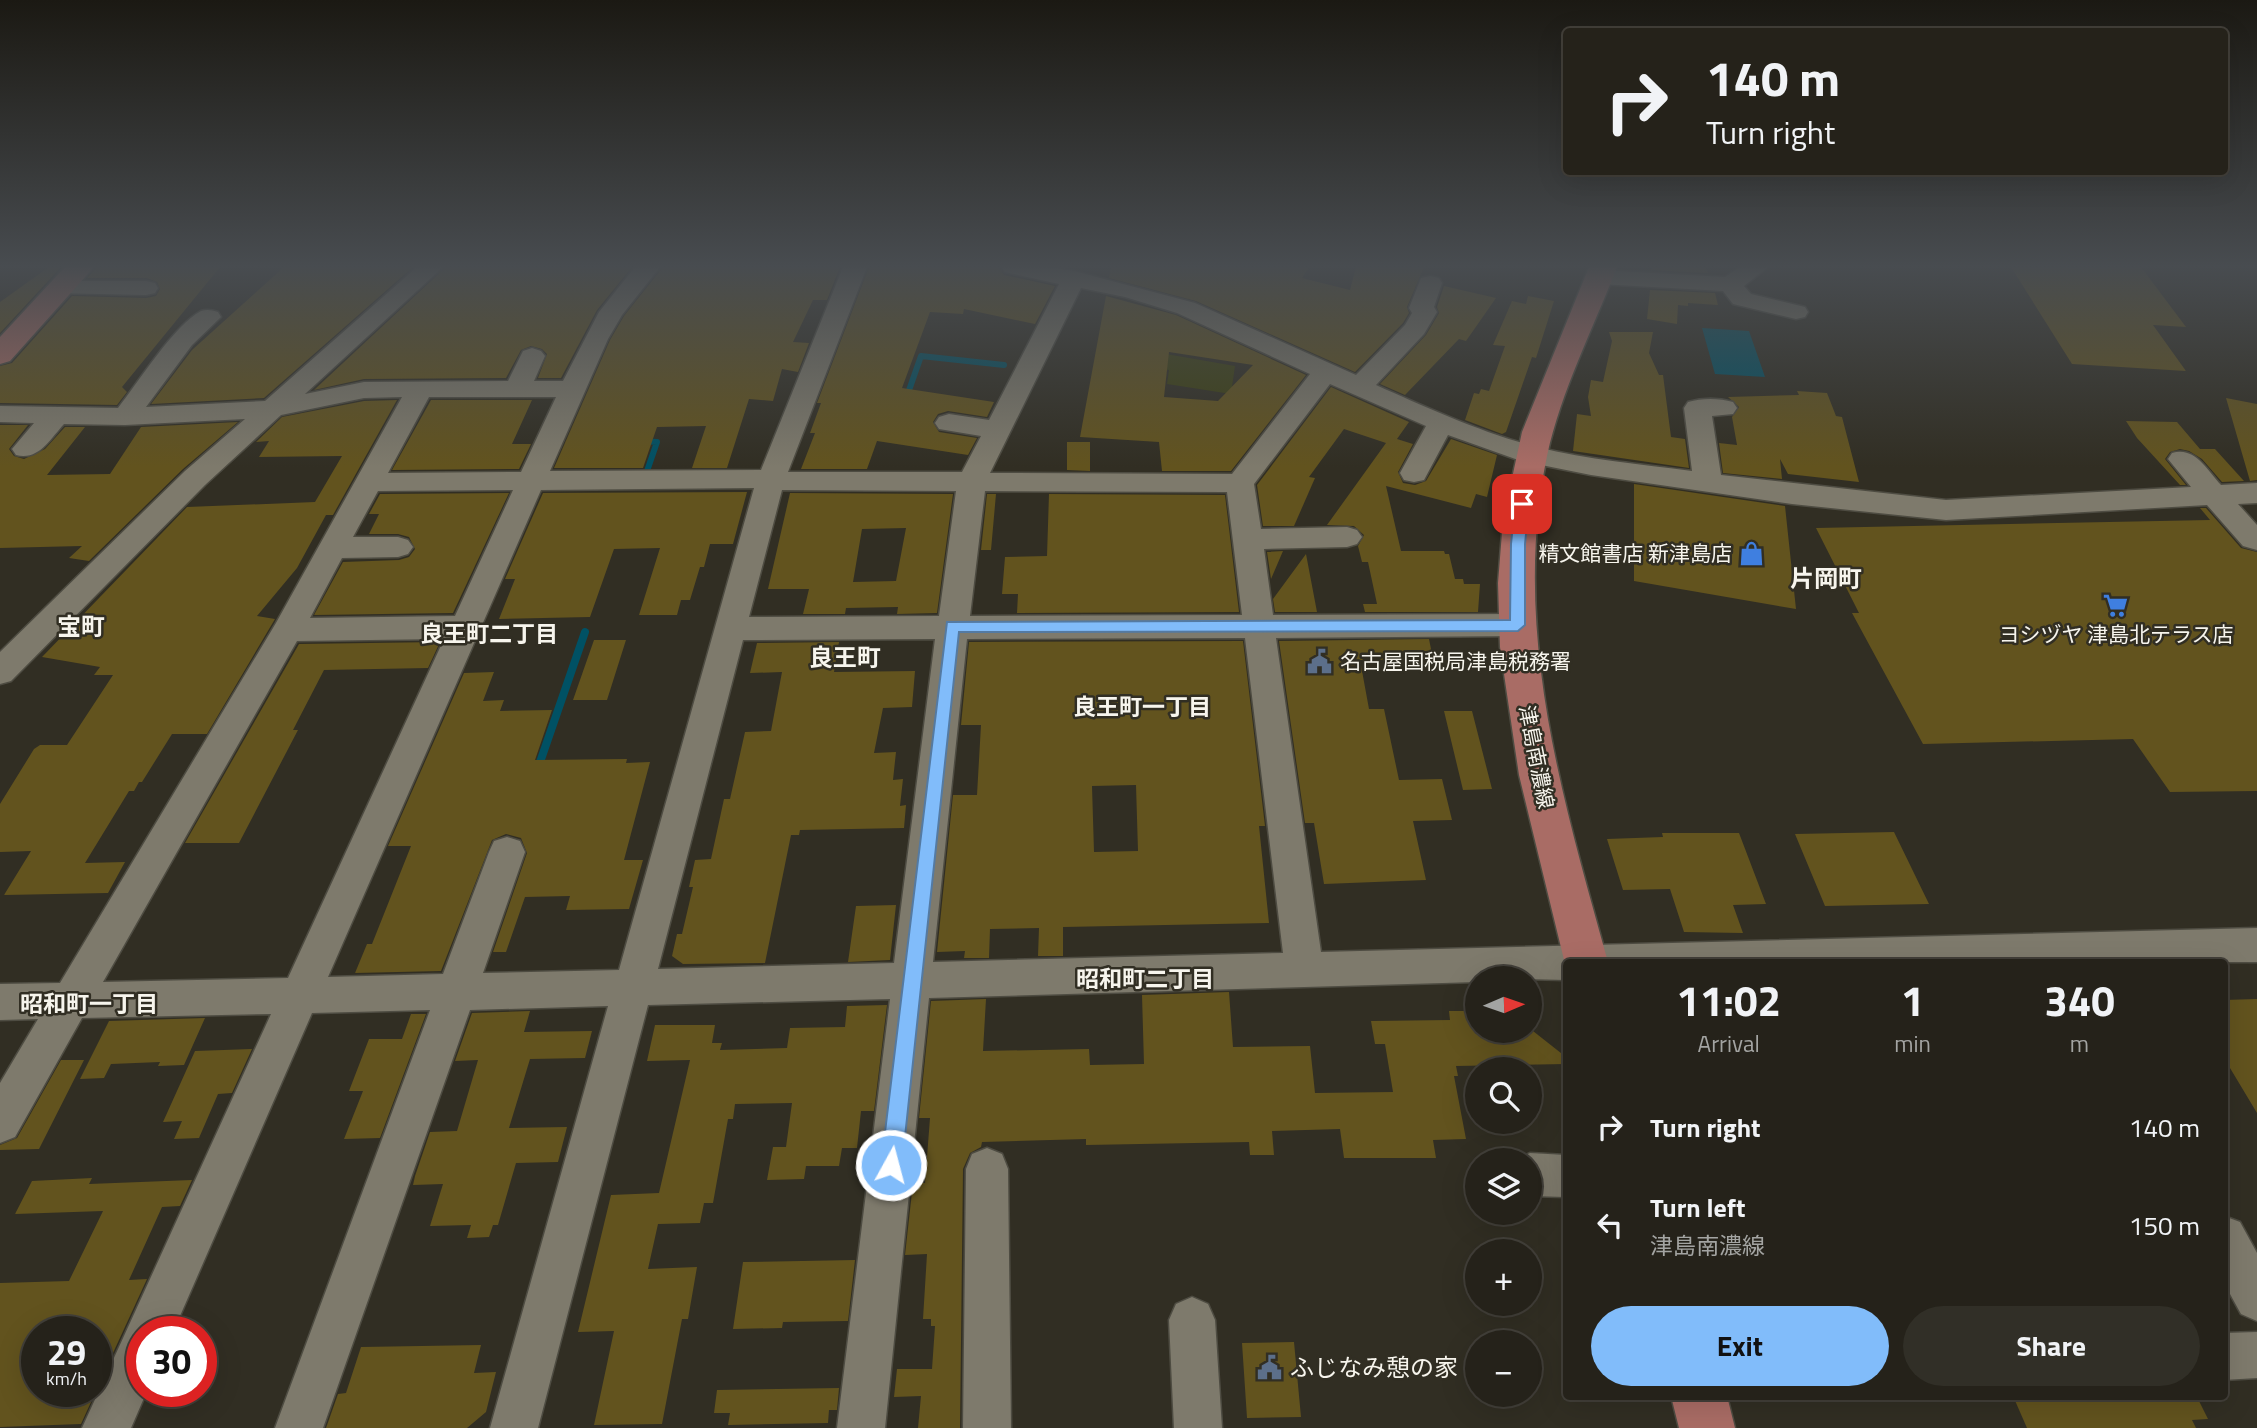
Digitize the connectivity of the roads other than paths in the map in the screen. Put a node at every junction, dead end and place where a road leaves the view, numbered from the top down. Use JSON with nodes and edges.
{"nodes":[{"id":1,"x":19,"y":334,"type":"edge"},
{"id":2,"x":190,"y":334,"type":"edge"},
{"id":3,"x":356,"y":334,"type":"edge"},
{"id":4,"x":598,"y":334,"type":"edge"},
{"id":5,"x":828,"y":334,"type":"edge"},
{"id":6,"x":1046,"y":334,"type":"edge"},
{"id":7,"x":1241,"y":334,"type":"edge"},
{"id":8,"x":1411,"y":334,"type":"edge"},
{"id":9,"x":1575,"y":334,"type":"edge"},
{"id":10,"x":0,"y":355,"type":"edge"},
{"id":11,"x":532,"y":356,"type":"dead end"},
{"id":12,"x":1325,"y":373,"type":"junction"},
{"id":13,"x":518,"y":388,"type":"junction"},
{"id":14,"x":573,"y":388,"type":"junction"},
{"id":15,"x":1358,"y":388,"type":"junction"},
{"id":16,"x":421,"y":389,"type":"junction"},
{"id":17,"x":1724,"y":408,"type":"dead end"},
{"id":18,"x":272,"y":409,"type":"junction"},
{"id":19,"x":0,"y":414,"type":"edge"},
{"id":20,"x":57,"y":415,"type":"junction"},
{"id":21,"x":125,"y":417,"type":"junction"},
{"id":22,"x":1441,"y":422,"type":"junction"},
{"id":23,"x":949,"y":424,"type":"dead end"},
{"id":24,"x":997,"y":430,"type":"junction"},
{"id":25,"x":26,"y":449,"type":"dead end"},
{"id":26,"x":1531,"y":455,"type":"junction"},
{"id":27,"x":2182,"y":459,"type":"dead end"},
{"id":28,"x":1414,"y":472,"type":"dead end"},
{"id":29,"x":531,"y":480,"type":"junction"},
{"id":30,"x":770,"y":480,"type":"junction"},
{"id":31,"x":972,"y":481,"type":"junction"},
{"id":32,"x":369,"y":482,"type":"junction"},
{"id":33,"x":1240,"y":483,"type":"junction"},
{"id":34,"x":1708,"y":483,"type":"junction"},
{"id":35,"x":2257,"y":493,"type":"edge"},
{"id":36,"x":2214,"y":495,"type":"junction"},
{"id":37,"x":1347,"y":537,"type":"dead end"},
{"id":38,"x":1248,"y":539,"type":"junction"},
{"id":39,"x":2257,"y":540,"type":"edge"},
{"id":40,"x":398,"y":547,"type":"dead end"},
{"id":41,"x":333,"y":548,"type":"junction"},
{"id":42,"x":1518,"y":625,"type":"junction"},
{"id":43,"x":953,"y":626,"type":"junction"},
{"id":44,"x":1259,"y":626,"type":"junction"},
{"id":45,"x":467,"y":627,"type":"junction"},
{"id":46,"x":729,"y":629,"type":"junction"},
{"id":47,"x":288,"y":630,"type":"junction"},
{"id":48,"x":0,"y":672,"type":"edge"},
{"id":49,"x":507,"y":852,"type":"dead end"},
{"id":50,"x":2257,"y":945,"type":"edge"},
{"id":51,"x":2070,"y":956,"type":"edge"},
{"id":52,"x":1585,"y":959,"type":"edge"},
{"id":53,"x":1674,"y":959,"type":"edge"},
{"id":54,"x":1563,"y":963,"type":"edge"},
{"id":55,"x":1304,"y":970,"type":"junction"},
{"id":56,"x":913,"y":980,"type":"junction"},
{"id":57,"x":631,"y":988,"type":"junction"},
{"id":58,"x":456,"y":992,"type":"junction"},
{"id":59,"x":300,"y":995,"type":"junction"},
{"id":60,"x":71,"y":1001,"type":"junction"},
{"id":61,"x":0,"y":1002,"type":"edge"},
{"id":62,"x":0,"y":1122,"type":"edge"},
{"id":63,"x":987,"y":1169,"type":"dead end"},
{"id":64,"x":1542,"y":1175,"type":"edge"},
{"id":65,"x":1563,"y":1176,"type":"edge"},
{"id":66,"x":156,"y":1316,"type":"edge"},
{"id":67,"x":1192,"y":1320,"type":"dead end"},
{"id":68,"x":2257,"y":1355,"type":"edge"},
{"id":69,"x":2228,"y":1357,"type":"edge"},
{"id":70,"x":126,"y":1384,"type":"edge"},
{"id":71,"x":1700,"y":1400,"type":"edge"},
{"id":72,"x":106,"y":1428,"type":"edge"},
{"id":73,"x":299,"y":1428,"type":"edge"},
{"id":74,"x":514,"y":1428,"type":"edge"},
{"id":75,"x":861,"y":1428,"type":"edge"},
{"id":76,"x":987,"y":1428,"type":"edge"},
{"id":77,"x":1198,"y":1428,"type":"edge"},
{"id":78,"x":1707,"y":1428,"type":"edge"}],
"edges":[{"from":1,"to":10,"type":"main road"},
{"from":2,"to":21,"type":"street"},
{"from":3,"to":18,"type":"street"},
{"from":4,"to":14,"type":"street"},
{"from":5,"to":30,"type":"street"},
{"from":6,"to":24,"type":"street"},
{"from":7,"to":12,"type":"street"},
{"from":8,"to":15,"type":"street"},
{"from":9,"to":26,"type":"main road","name":"津島南濃線"},
{"from":11,"to":13,"type":"street"},
{"from":12,"to":15,"type":"street"},
{"from":12,"to":33,"type":"street"},
{"from":13,"to":14,"type":"street"},
{"from":13,"to":16,"type":"street"},
{"from":14,"to":29,"type":"street"},
{"from":15,"to":22,"type":"street"},
{"from":16,"to":18,"type":"street"},
{"from":16,"to":32,"type":"street"},
{"from":17,"to":34,"type":"street"},
{"from":18,"to":21,"type":"street"},
{"from":18,"to":48,"type":"street"},
{"from":19,"to":20,"type":"street"},
{"from":20,"to":21,"type":"street"},
{"from":20,"to":25,"type":"street"},
{"from":22,"to":26,"type":"street"},
{"from":22,"to":28,"type":"street"},
{"from":23,"to":24,"type":"street"},
{"from":24,"to":31,"type":"street"},
{"from":26,"to":34,"type":"street"},
{"from":26,"to":42,"type":"main road","name":"津島南濃線"},
{"from":27,"to":36,"type":"street"},
{"from":29,"to":30,"type":"street"},
{"from":29,"to":32,"type":"street"},
{"from":29,"to":45,"type":"street"},
{"from":30,"to":31,"type":"street"},
{"from":30,"to":46,"type":"street"},
{"from":31,"to":33,"type":"street"},
{"from":31,"to":43,"type":"street"},
{"from":32,"to":41,"type":"street"},
{"from":33,"to":38,"type":"street"},
{"from":34,"to":36,"type":"street"},
{"from":35,"to":36,"type":"street"},
{"from":36,"to":39,"type":"street"},
{"from":37,"to":38,"type":"street"},
{"from":38,"to":44,"type":"street"},
{"from":40,"to":41,"type":"street"},
{"from":41,"to":47,"type":"street"},
{"from":42,"to":44,"type":"street"},
{"from":42,"to":52,"type":"main road","name":"津島南濃線"},
{"from":43,"to":44,"type":"street"},
{"from":43,"to":46,"type":"street"},
{"from":43,"to":56,"type":"street"},
{"from":44,"to":55,"type":"street"},
{"from":45,"to":47,"type":"street"},
{"from":45,"to":59,"type":"street"},
{"from":46,"to":57,"type":"street"},
{"from":47,"to":60,"type":"street"},
{"from":49,"to":58,"type":"street"},
{"from":50,"to":51,"type":"street"},
{"from":51,"to":53,"type":"street"},
{"from":54,"to":55,"type":"street"},
{"from":55,"to":56,"type":"street"},
{"from":56,"to":57,"type":"street"},
{"from":56,"to":75,"type":"street"},
{"from":57,"to":58,"type":"street"},
{"from":57,"to":74,"type":"street"},
{"from":58,"to":59,"type":"street"},
{"from":58,"to":73,"type":"street"},
{"from":59,"to":60,"type":"street"},
{"from":59,"to":66,"type":"street"},
{"from":60,"to":61,"type":"street"},
{"from":60,"to":62,"type":"street"},
{"from":63,"to":76,"type":"street"},
{"from":64,"to":65,"type":"street"},
{"from":67,"to":77,"type":"street"},
{"from":68,"to":69,"type":"street"},
{"from":70,"to":72,"type":"street"},
{"from":71,"to":78,"type":"main road"}]}
